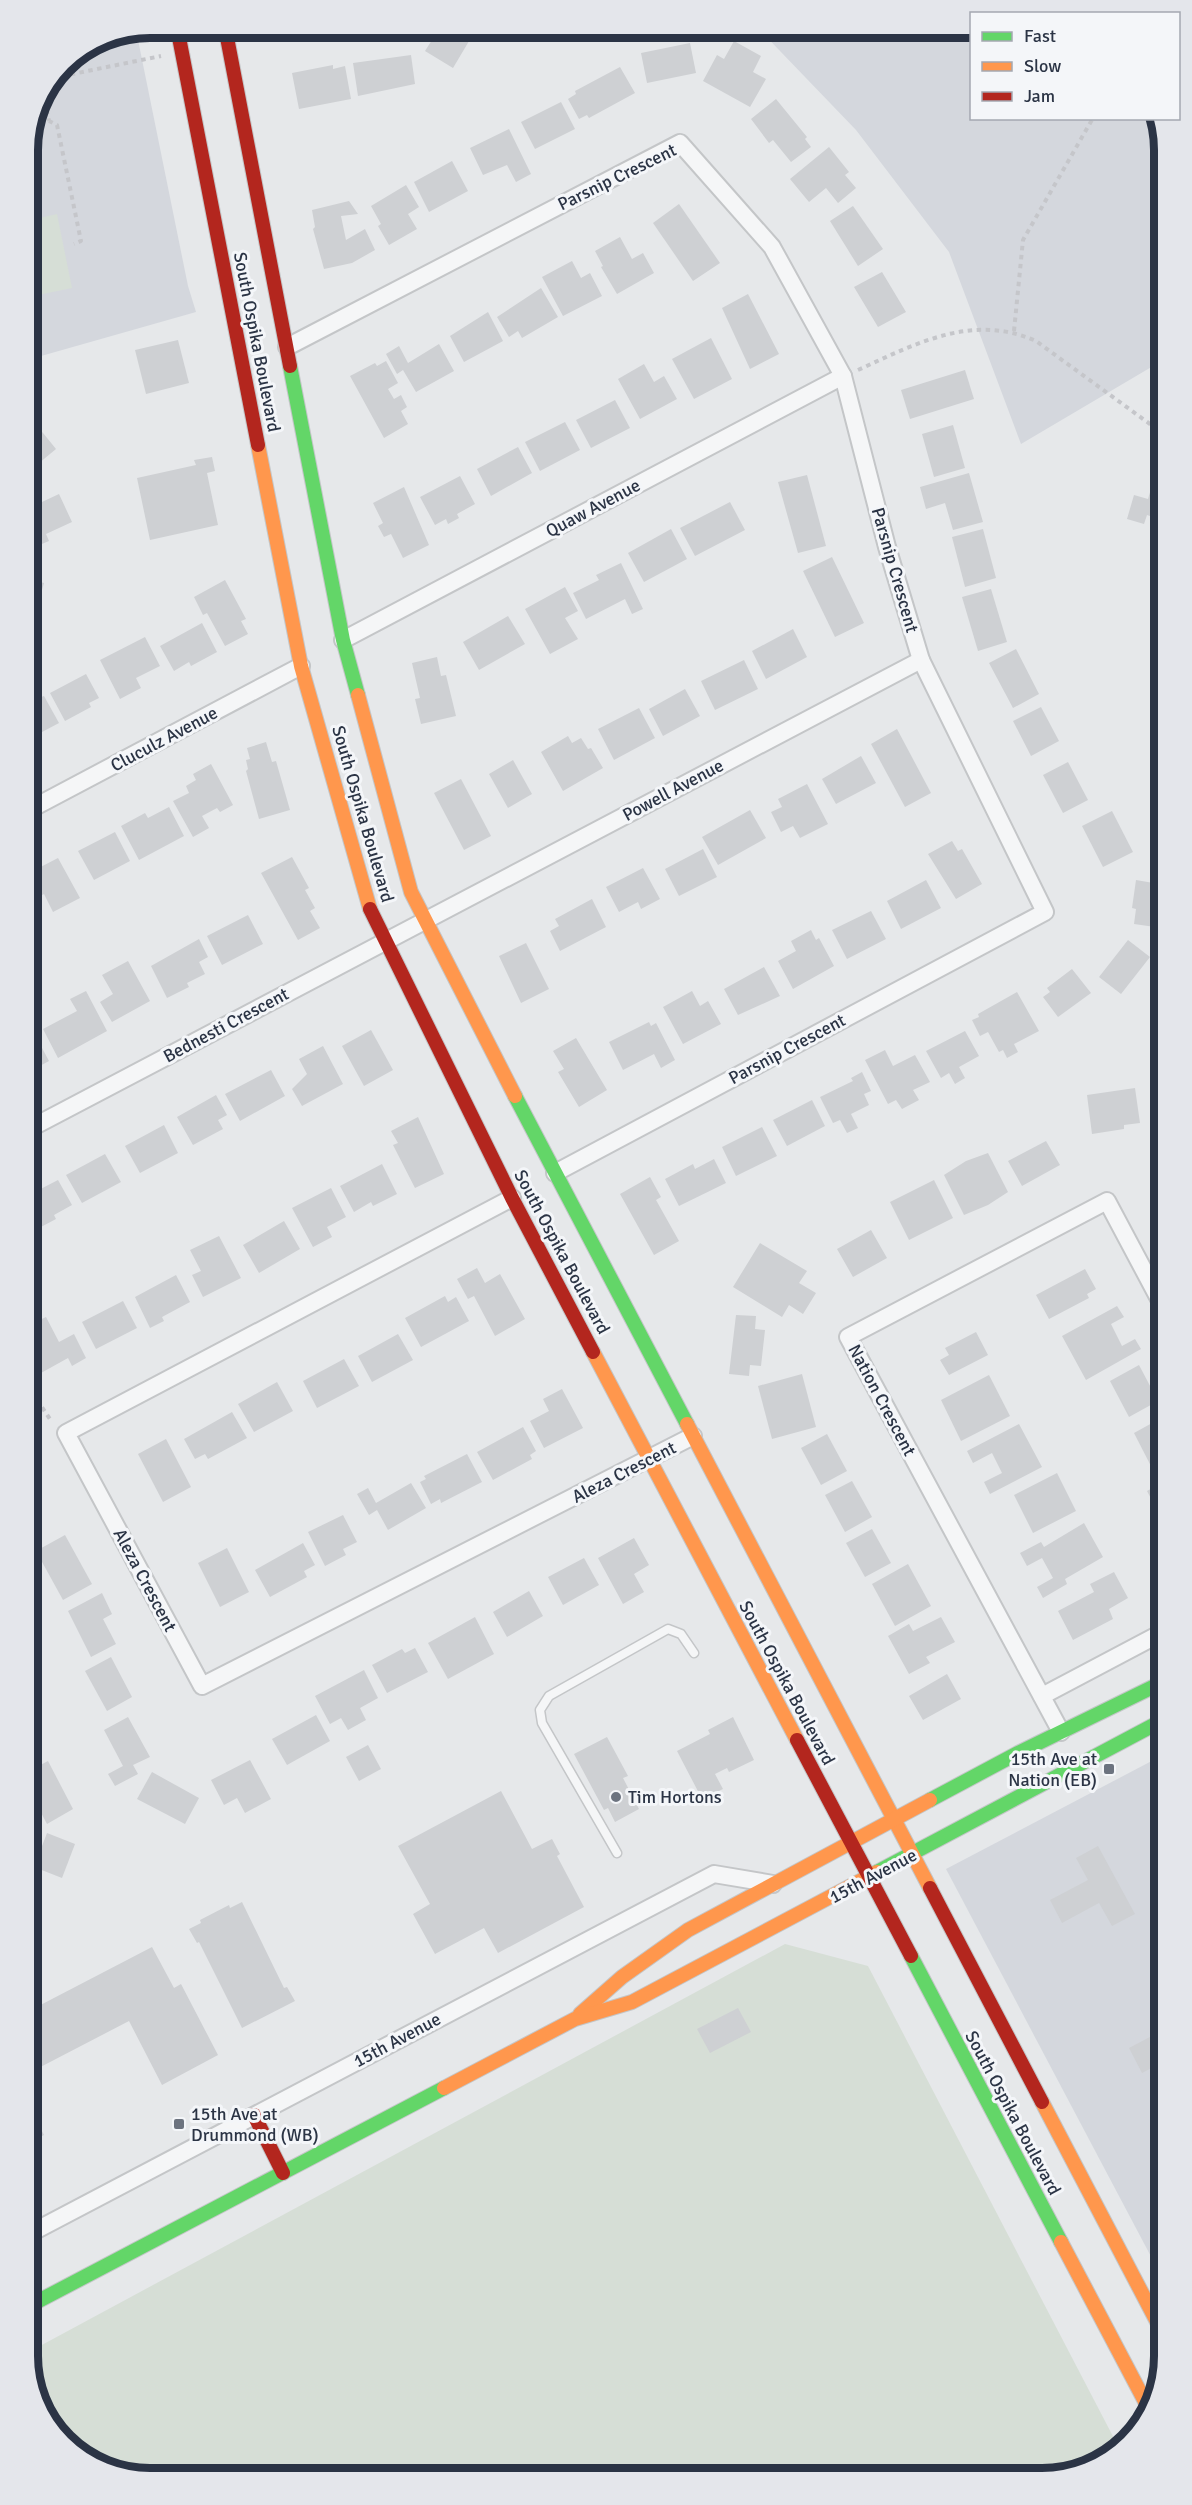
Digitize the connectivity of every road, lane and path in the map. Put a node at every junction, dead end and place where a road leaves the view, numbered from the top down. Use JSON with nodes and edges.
{"nodes":[{"id":1,"x":179,"y":38,"type":"edge"},
{"id":2,"x":227,"y":38,"type":"edge"},
{"id":3,"x":181,"y":51,"type":"junction"},
{"id":4,"x":66,"y":75,"type":"edge"},
{"id":5,"x":46,"y":105,"type":"edge"},
{"id":6,"x":1092,"y":120,"type":"edge"},
{"id":7,"x":50,"y":121,"type":"junction"},
{"id":8,"x":40,"y":122,"type":"edge"},
{"id":9,"x":74,"y":244,"type":"dead end"},
{"id":10,"x":1014,"y":331,"type":"junction"},
{"id":11,"x":287,"y":347,"type":"junction"},
{"id":12,"x":843,"y":376,"type":"junction"},
{"id":13,"x":1154,"y":427,"type":"edge"},
{"id":14,"x":343,"y":640,"type":"junction"},
{"id":15,"x":921,"y":660,"type":"junction"},
{"id":16,"x":302,"y":666,"type":"junction"},
{"id":17,"x":38,"y":805,"type":"edge"},
{"id":18,"x":425,"y":921,"type":"junction"},
{"id":19,"x":386,"y":941,"type":"junction"},
{"id":20,"x":38,"y":1124,"type":"edge"},
{"id":21,"x":555,"y":1173,"type":"junction"},
{"id":22,"x":512,"y":1198,"type":"junction"},
{"id":23,"x":1154,"y":1289,"type":"edge"},
{"id":24,"x":38,"y":1402,"type":"edge"},
{"id":25,"x":66,"y":1432,"type":"junction"},
{"id":26,"x":693,"y":1436,"type":"junction"},
{"id":27,"x":650,"y":1459,"type":"junction"},
{"id":28,"x":1154,"y":1637,"type":"edge"},
{"id":29,"x":694,"y":1653,"type":"dead end"},
{"id":30,"x":1154,"y":1686,"type":"edge"},
{"id":31,"x":1042,"y":1696,"type":"junction"},
{"id":32,"x":1154,"y":1725,"type":"edge"},
{"id":33,"x":1061,"y":1732,"type":"junction"},
{"id":34,"x":893,"y":1820,"type":"junction"},
{"id":35,"x":851,"y":1843,"type":"junction"},
{"id":36,"x":617,"y":1853,"type":"dead end"},
{"id":37,"x":912,"y":1855,"type":"junction"},
{"id":38,"x":869,"y":1878,"type":"junction"},
{"id":39,"x":773,"y":1884,"type":"junction"},
{"id":40,"x":575,"y":2019,"type":"junction"},
{"id":41,"x":254,"y":2115,"type":"junction"},
{"id":42,"x":283,"y":2173,"type":"junction"},
{"id":43,"x":38,"y":2229,"type":"edge"},
{"id":44,"x":38,"y":2301,"type":"edge"},
{"id":45,"x":1154,"y":2316,"type":"edge"},
{"id":46,"x":1145,"y":2401,"type":"edge"}],
"edges":[{"from":1,"to":3,"type":"main road","name":"South Ospika Boulevard"},
{"from":2,"to":11,"type":"main road","name":"South Ospika Boulevard"},
{"from":3,"to":4,"type":"path"},
{"from":3,"to":16,"type":"main road","name":"South Ospika Boulevard"},
{"from":5,"to":7,"type":"path"},
{"from":6,"to":10,"type":"path"},
{"from":7,"to":8,"type":"path"},
{"from":7,"to":9,"type":"path"},
{"from":10,"to":12,"type":"path"},
{"from":10,"to":13,"type":"path"},
{"from":11,"to":12,"type":"street","name":"Parsnip Crescent"},
{"from":11,"to":14,"type":"main road","name":"South Ospika Boulevard"},
{"from":12,"to":14,"type":"street","name":"Quaw Avenue"},
{"from":12,"to":15,"type":"street","name":"Parsnip Crescent"},
{"from":14,"to":18,"type":"main road","name":"South Ospika Boulevard"},
{"from":15,"to":18,"type":"street","name":"Powell Avenue"},
{"from":15,"to":21,"type":"street","name":"Parsnip Crescent"},
{"from":16,"to":17,"type":"street","name":"Cluculz Avenue"},
{"from":16,"to":19,"type":"main road","name":"South Ospika Boulevard"},
{"from":18,"to":19,"type":"street","name":"Bednesti Crescent"},
{"from":18,"to":21,"type":"main road","name":"South Ospika Boulevard"},
{"from":19,"to":20,"type":"street","name":"Bednesti Crescent"},
{"from":19,"to":22,"type":"main road","name":"South Ospika Boulevard"},
{"from":21,"to":26,"type":"main road","name":"South Ospika Boulevard"},
{"from":22,"to":25,"type":"street"},
{"from":22,"to":27,"type":"main road","name":"South Ospika Boulevard"},
{"from":23,"to":31,"type":"street","name":"Nation Crescent"},
{"from":24,"to":25,"type":"path"},
{"from":25,"to":27,"type":"street","name":"Aleza Crescent"},
{"from":26,"to":27,"type":"street","name":"Aleza Crescent"},
{"from":26,"to":34,"type":"main road","name":"South Ospika Boulevard"},
{"from":27,"to":35,"type":"main road","name":"South Ospika Boulevard"},
{"from":28,"to":31,"type":"street"},
{"from":29,"to":36,"type":"lane"},
{"from":30,"to":33,"type":"main road","name":"15th Avenue"},
{"from":31,"to":33,"type":"street","name":"Nation Crescent"},
{"from":32,"to":37,"type":"main road","name":"15th Avenue"},
{"from":33,"to":34,"type":"main road","name":"15th Avenue"},
{"from":34,"to":35,"type":"main road","name":"15th Avenue"},
{"from":34,"to":37,"type":"main road","name":"South Ospika Boulevard"},
{"from":35,"to":38,"type":"main road","name":"South Ospika Boulevard"},
{"from":35,"to":39,"type":"main road","name":"15th Avenue"},
{"from":37,"to":38,"type":"main road","name":"15th Avenue"},
{"from":37,"to":45,"type":"main road","name":"South Ospika Boulevard"},
{"from":38,"to":40,"type":"main road","name":"15th Avenue"},
{"from":38,"to":46,"type":"main road","name":"South Ospika Boulevard"},
{"from":39,"to":40,"type":"main road","name":"15th Avenue"},
{"from":39,"to":41,"type":"street","name":"15th Avenue"},
{"from":40,"to":42,"type":"main road","name":"15th Avenue"},
{"from":41,"to":42,"type":"main road"},
{"from":41,"to":43,"type":"street","name":"15th Avenue"},
{"from":42,"to":44,"type":"main road","name":"15th Avenue"}]}
